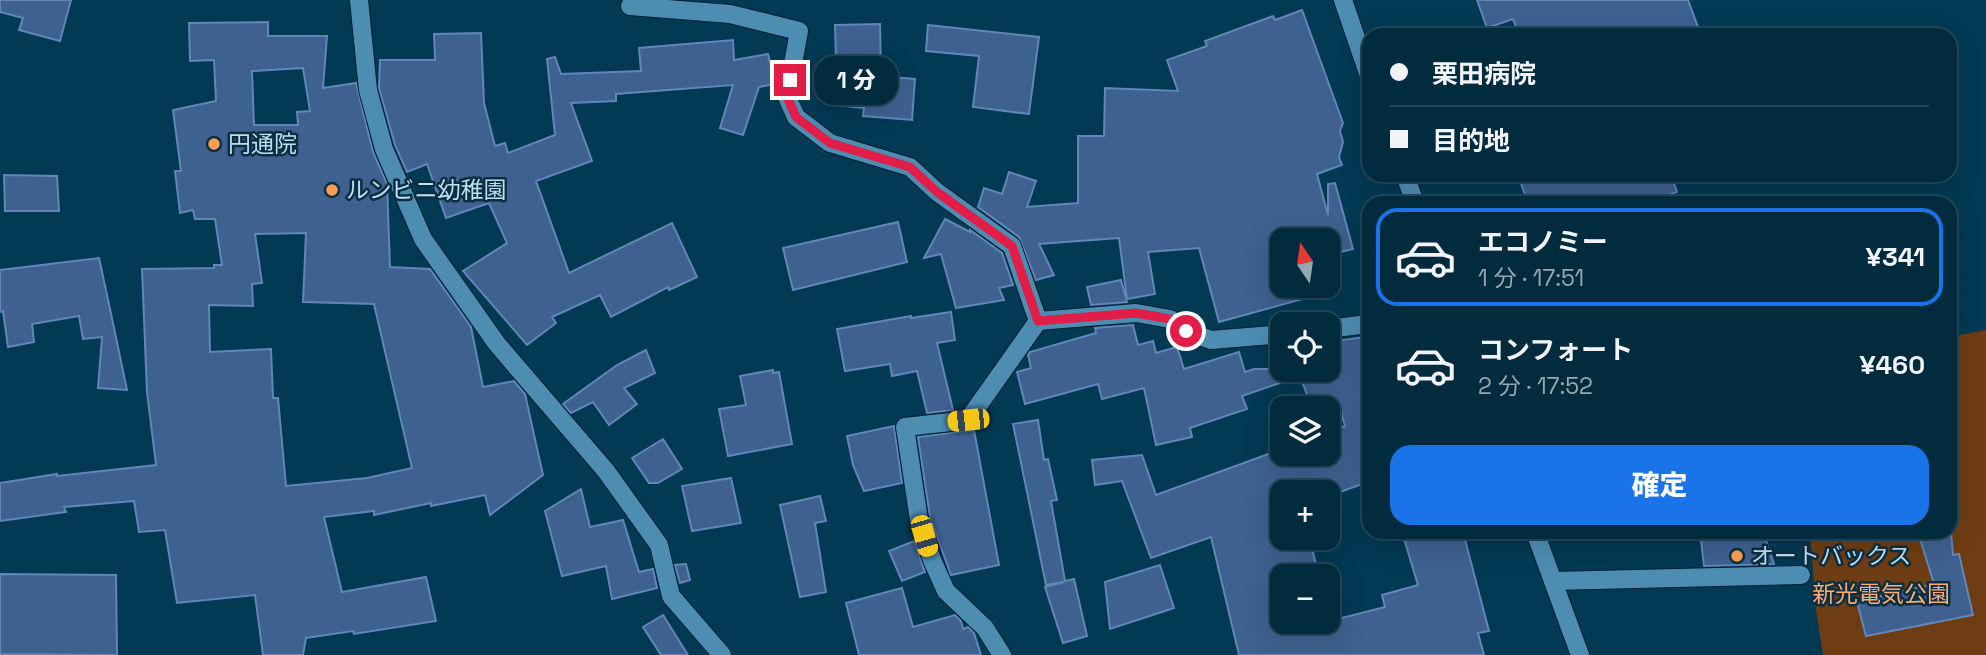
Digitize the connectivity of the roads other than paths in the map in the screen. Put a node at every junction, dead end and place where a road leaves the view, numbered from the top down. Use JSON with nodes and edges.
{"nodes":[{"id":1,"x":359,"y":0,"type":"edge"},
{"id":2,"x":1343,"y":0,"type":"edge"},
{"id":3,"x":630,"y":6,"type":"dead end"},
{"id":4,"x":1362,"y":55,"type":"edge"},
{"id":5,"x":1038,"y":321,"type":"junction"},
{"id":6,"x":1362,"y":325,"type":"edge"},
{"id":7,"x":1340,"y":328,"type":"edge"},
{"id":8,"x":1270,"y":335,"type":"edge"},
{"id":9,"x":1538,"y":539,"type":"edge"},
{"id":10,"x":1801,"y":575,"type":"dead end"},
{"id":11,"x":1553,"y":581,"type":"junction"},
{"id":12,"x":722,"y":655,"type":"edge"},
{"id":13,"x":1002,"y":655,"type":"edge"},
{"id":14,"x":1580,"y":655,"type":"edge"}],
"edges":[{"from":1,"to":12,"type":"street"},
{"from":2,"to":4,"type":"street"},
{"from":3,"to":5,"type":"street"},
{"from":5,"to":8,"type":"street"},
{"from":5,"to":13,"type":"street"},
{"from":6,"to":7,"type":"street"},
{"from":9,"to":11,"type":"street"},
{"from":10,"to":11,"type":"street"},
{"from":11,"to":14,"type":"street"}]}
